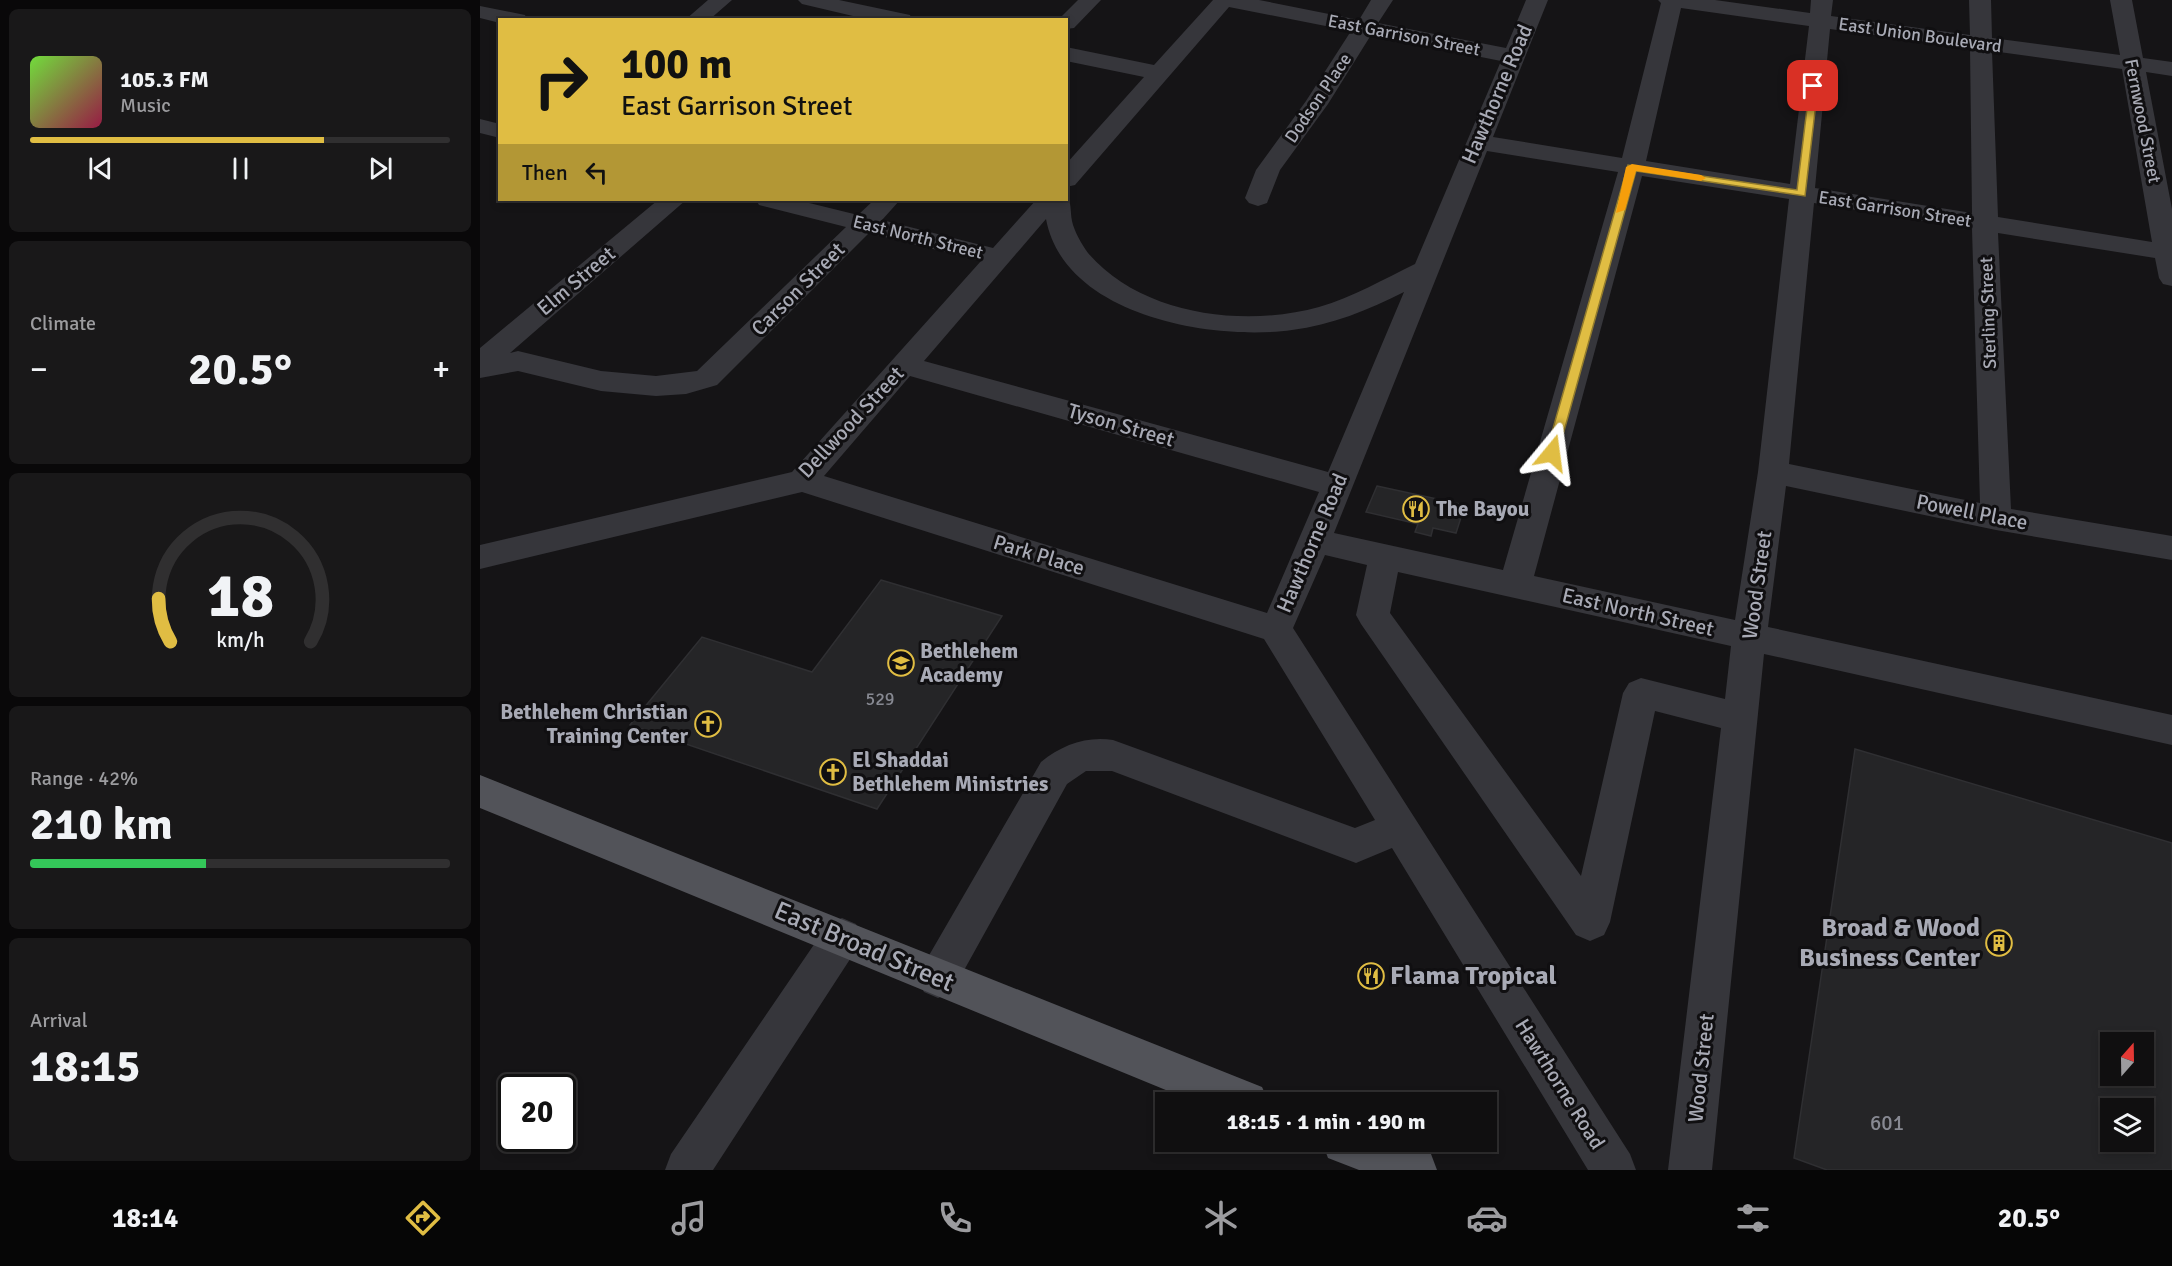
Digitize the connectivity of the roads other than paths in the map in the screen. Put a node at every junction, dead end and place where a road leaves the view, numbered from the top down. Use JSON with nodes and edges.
{"nodes":[{"id":1,"x":721,"y":0,"type":"edge"},
{"id":2,"x":809,"y":0,"type":"edge"},
{"id":3,"x":906,"y":0,"type":"edge"},
{"id":4,"x":1090,"y":0,"type":"edge"},
{"id":5,"x":1225,"y":0,"type":"edge"},
{"id":6,"x":1382,"y":0,"type":"edge"},
{"id":7,"x":1536,"y":0,"type":"edge"},
{"id":8,"x":1671,"y":0,"type":"edge"},
{"id":9,"x":1980,"y":0,"type":"edge"},
{"id":10,"x":2121,"y":0,"type":"edge"},
{"id":11,"x":1821,"y":11,"type":"edge"},
{"id":12,"x":480,"y":12,"type":"edge"},
{"id":13,"x":508,"y":18,"type":"edge"},
{"id":14,"x":698,"y":18,"type":"edge"},
{"id":15,"x":891,"y":18,"type":"edge"},
{"id":16,"x":1068,"y":21,"type":"edge"},
{"id":17,"x":1364,"y":27,"type":"junction"},
{"id":18,"x":1982,"y":44,"type":"junction"},
{"id":19,"x":1068,"y":54,"type":"edge"},
{"id":20,"x":1512,"y":56,"type":"junction"},
{"id":21,"x":2132,"y":64,"type":"junction"},
{"id":22,"x":2172,"y":69,"type":"edge"},
{"id":23,"x":1158,"y":73,"type":"junction"},
{"id":24,"x":480,"y":126,"type":"edge"},
{"id":25,"x":498,"y":130,"type":"edge"},
{"id":26,"x":1477,"y":142,"type":"junction"},
{"id":27,"x":1632,"y":167,"type":"junction"},
{"id":28,"x":1068,"y":178,"type":"edge"},
{"id":29,"x":1802,"y":194,"type":"junction"},
{"id":30,"x":1258,"y":198,"type":"dead end"},
{"id":31,"x":672,"y":201,"type":"edge"},
{"id":32,"x":772,"y":201,"type":"edge"},
{"id":33,"x":887,"y":201,"type":"edge"},
{"id":34,"x":1048,"y":201,"type":"edge"},
{"id":35,"x":1058,"y":201,"type":"edge"},
{"id":36,"x":1985,"y":223,"type":"junction"},
{"id":37,"x":864,"y":224,"type":"junction"},
{"id":38,"x":2170,"y":252,"type":"edge"},
{"id":39,"x":998,"y":256,"type":"junction"},
{"id":40,"x":1424,"y":270,"type":"junction"},
{"id":41,"x":2172,"y":278,"type":"edge"},
{"id":42,"x":480,"y":363,"type":"edge"},
{"id":43,"x":904,"y":365,"type":"junction"},
{"id":44,"x":480,"y":368,"type":"edge"},
{"id":45,"x":1773,"y":472,"type":"junction"},
{"id":46,"x":802,"y":481,"type":"junction"},
{"id":47,"x":1337,"y":486,"type":"junction"},
{"id":48,"x":1996,"y":518,"type":"junction"},
{"id":49,"x":1315,"y":541,"type":"junction"},
{"id":50,"x":2172,"y":548,"type":"edge"},
{"id":51,"x":1385,"y":556,"type":"junction"},
{"id":52,"x":480,"y":557,"type":"edge"},
{"id":53,"x":1515,"y":585,"type":"junction"},
{"id":54,"x":1276,"y":629,"type":"junction"},
{"id":55,"x":1749,"y":638,"type":"junction"},
{"id":56,"x":1741,"y":718,"type":"junction"},
{"id":57,"x":2172,"y":730,"type":"edge"},
{"id":58,"x":480,"y":790,"type":"edge"},
{"id":59,"x":1400,"y":828,"type":"junction"},
{"id":60,"x":842,"y":936,"type":"junction"},
{"id":61,"x":938,"y":978,"type":"junction"},
{"id":62,"x":1222,"y":1092,"type":"edge"},
{"id":63,"x":1369,"y":1152,"type":"edge"},
{"id":64,"x":687,"y":1170,"type":"edge"},
{"id":65,"x":1415,"y":1170,"type":"edge"},
{"id":66,"x":1614,"y":1170,"type":"edge"},
{"id":67,"x":1690,"y":1170,"type":"edge"}],
"edges":[{"from":1,"to":14,"type":"street"},
{"from":2,"to":15,"type":"street"},
{"from":3,"to":15,"type":"street"},
{"from":4,"to":16,"type":"street"},
{"from":5,"to":17,"type":"street","name":"East Garrison Street"},
{"from":5,"to":23,"type":"street"},
{"from":6,"to":17,"type":"street","name":"Dodson Place"},
{"from":7,"to":20,"type":"street","name":"Hawthorne Road"},
{"from":8,"to":11,"type":"street","name":"East Union Boulevard"},
{"from":8,"to":27,"type":"street"},
{"from":9,"to":18,"type":"street","name":"Sterling Street"},
{"from":10,"to":21,"type":"street","name":"Fernwood Street"},
{"from":11,"to":18,"type":"street","name":"East Union Boulevard"},
{"from":11,"to":29,"type":"street","name":"Wood Street"},
{"from":12,"to":13,"type":"street"},
{"from":17,"to":20,"type":"street","name":"East Garrison Street"},
{"from":17,"to":30,"type":"street","name":"Dodson Place"},
{"from":18,"to":21,"type":"street","name":"East Union Boulevard"},
{"from":18,"to":36,"type":"street","name":"Sterling Street"},
{"from":19,"to":23,"type":"street"},
{"from":20,"to":26,"type":"street","name":"Hawthorne Road"},
{"from":21,"to":22,"type":"street","name":"East Union Boulevard"},
{"from":21,"to":38,"type":"street","name":"Fernwood Street"},
{"from":23,"to":28,"type":"street"},
{"from":24,"to":25,"type":"street"},
{"from":26,"to":27,"type":"street","name":"East Garrison Street"},
{"from":26,"to":40,"type":"street","name":"Hawthorne Road"},
{"from":27,"to":29,"type":"street","name":"East Garrison Street"},
{"from":27,"to":53,"type":"street"},
{"from":29,"to":36,"type":"street","name":"East Garrison Street"},
{"from":29,"to":45,"type":"street","name":"Wood Street"},
{"from":31,"to":42,"type":"street","name":"Elm Street"},
{"from":32,"to":37,"type":"street","name":"East North Street"},
{"from":33,"to":37,"type":"street","name":"Carson Street"},
{"from":34,"to":39,"type":"street","name":"Dellwood Street"},
{"from":35,"to":40,"type":"street"},
{"from":36,"to":38,"type":"street","name":"East Garrison Street"},
{"from":36,"to":48,"type":"street","name":"Sterling Street"},
{"from":37,"to":39,"type":"street","name":"East North Street"},
{"from":37,"to":44,"type":"street","name":"Carson Street"},
{"from":38,"to":41,"type":"street","name":"Fernwood Street"},
{"from":39,"to":43,"type":"street","name":"Dellwood Street"},
{"from":40,"to":47,"type":"street","name":"Hawthorne Road"},
{"from":43,"to":46,"type":"street","name":"Dellwood Street"},
{"from":43,"to":47,"type":"street","name":"Tyson Street"},
{"from":45,"to":48,"type":"street","name":"Powell Place"},
{"from":45,"to":55,"type":"street","name":"Wood Street"},
{"from":46,"to":52,"type":"street","name":"Dellwood Street"},
{"from":46,"to":54,"type":"street","name":"Park Place"},
{"from":47,"to":49,"type":"street","name":"Hawthorne Road"},
{"from":48,"to":50,"type":"street","name":"Powell Place"},
{"from":49,"to":51,"type":"street","name":"East North Street"},
{"from":49,"to":54,"type":"street","name":"Hawthorne Road"},
{"from":51,"to":53,"type":"street","name":"East North Street"},
{"from":51,"to":56,"type":"street"},
{"from":53,"to":55,"type":"street","name":"East North Street"},
{"from":54,"to":59,"type":"street","name":"Hawthorne Road"},
{"from":55,"to":56,"type":"street","name":"Wood Street"},
{"from":55,"to":57,"type":"street","name":"East North Street"},
{"from":56,"to":67,"type":"street","name":"Wood Street"},
{"from":58,"to":60,"type":"main road","name":"East Broad Street"},
{"from":59,"to":61,"type":"street"},
{"from":59,"to":66,"type":"street","name":"Hawthorne Road"},
{"from":60,"to":61,"type":"main road","name":"East Broad Street"},
{"from":60,"to":64,"type":"street"},
{"from":61,"to":62,"type":"main road","name":"East Broad Street"},
{"from":63,"to":65,"type":"main road"}]}
